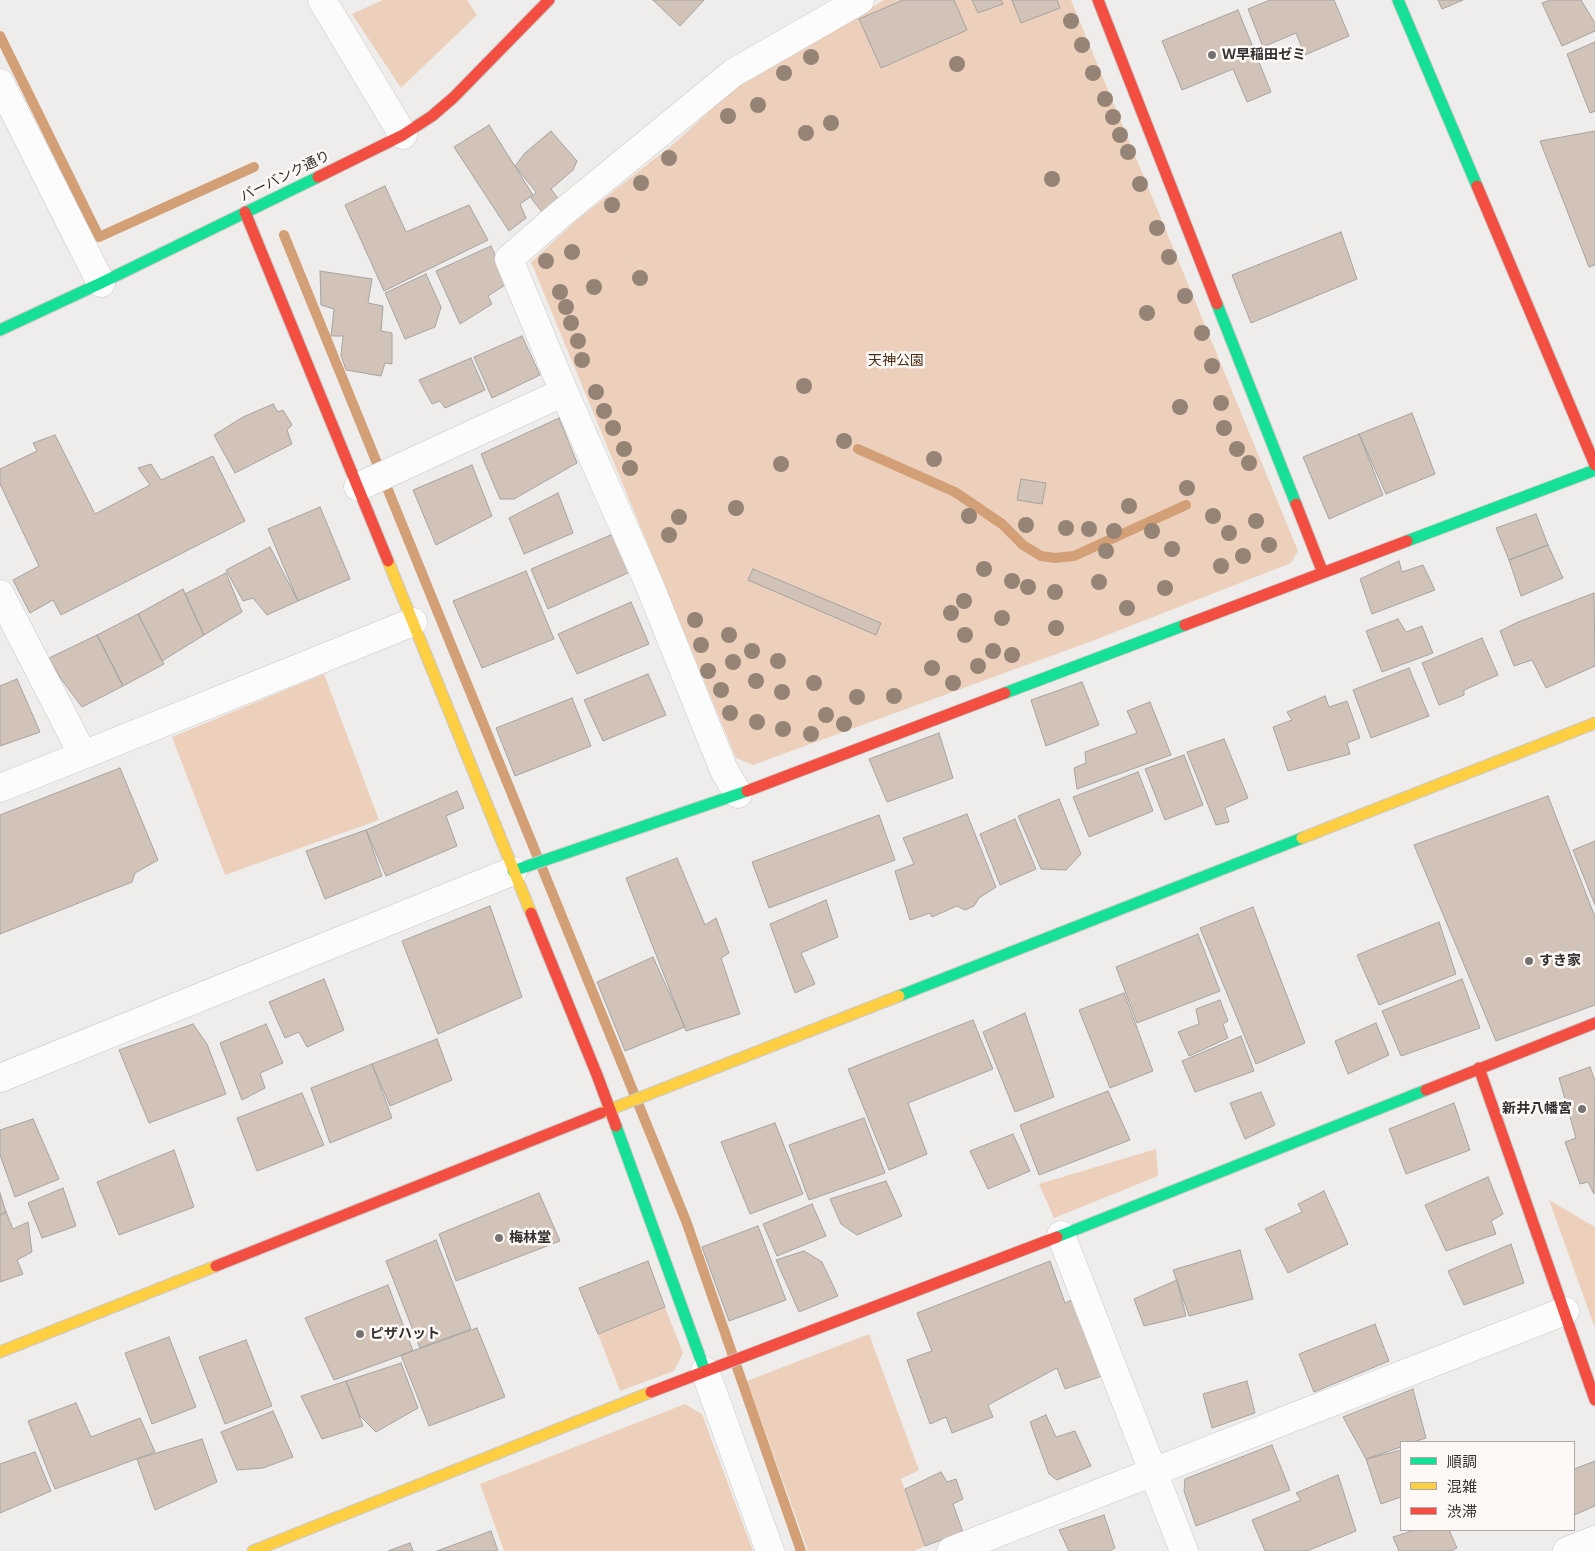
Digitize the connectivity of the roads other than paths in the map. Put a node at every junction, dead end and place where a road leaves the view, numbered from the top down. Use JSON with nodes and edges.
{"nodes":[{"id":1,"x":322,"y":0,"type":"edge"},
{"id":2,"x":549,"y":0,"type":"edge"},
{"id":3,"x":860,"y":0,"type":"edge"},
{"id":4,"x":1098,"y":0,"type":"edge"},
{"id":5,"x":1398,"y":0,"type":"edge"},
{"id":6,"x":0,"y":83,"type":"edge"},
{"id":7,"x":403,"y":135,"type":"junction"},
{"id":8,"x":245,"y":212,"type":"junction"},
{"id":9,"x":101,"y":283,"type":"junction"},
{"id":10,"x":0,"y":330,"type":"edge"},
{"id":11,"x":564,"y":392,"type":"junction"},
{"id":12,"x":1595,"y":465,"type":"edge"},
{"id":13,"x":1595,"y":470,"type":"edge"},
{"id":14,"x":358,"y":488,"type":"junction"},
{"id":15,"x":1323,"y":573,"type":"junction"},
{"id":16,"x":0,"y":594,"type":"edge"},
{"id":17,"x":413,"y":622,"type":"junction"},
{"id":18,"x":1595,"y":723,"type":"edge"},
{"id":19,"x":83,"y":755,"type":"junction"},
{"id":20,"x":0,"y":788,"type":"edge"},
{"id":21,"x":738,"y":794,"type":"junction"},
{"id":22,"x":513,"y":871,"type":"junction"},
{"id":23,"x":1595,"y":1023,"type":"edge"},
{"id":24,"x":1479,"y":1068,"type":"junction"},
{"id":25,"x":0,"y":1078,"type":"edge"},
{"id":26,"x":611,"y":1109,"type":"junction"},
{"id":27,"x":1061,"y":1235,"type":"junction"},
{"id":28,"x":1565,"y":1311,"type":"junction"},
{"id":29,"x":0,"y":1352,"type":"edge"},
{"id":30,"x":1589,"y":1364,"type":"edge"},
{"id":31,"x":705,"y":1372,"type":"junction"},
{"id":32,"x":1595,"y":1400,"type":"edge"},
{"id":33,"x":1152,"y":1472,"type":"junction"},
{"id":34,"x":1595,"y":1540,"type":"edge"},
{"id":35,"x":254,"y":1551,"type":"edge"},
{"id":36,"x":770,"y":1551,"type":"edge"},
{"id":37,"x":951,"y":1551,"type":"edge"},
{"id":38,"x":1184,"y":1551,"type":"edge"},
{"id":39,"x":1567,"y":1551,"type":"edge"}],
"edges":[{"from":1,"to":7,"type":"street"},
{"from":2,"to":7,"type":"street","name":"バーバンク通り"},
{"from":3,"to":11,"type":"street"},
{"from":4,"to":15,"type":"street"},
{"from":5,"to":12,"type":"street"},
{"from":6,"to":9,"type":"street"},
{"from":7,"to":8,"type":"street","name":"バーバンク通り"},
{"from":8,"to":9,"type":"street","name":"バーバンク通り"},
{"from":8,"to":14,"type":"street"},
{"from":9,"to":10,"type":"street","name":"バーバンク通り"},
{"from":11,"to":14,"type":"street"},
{"from":11,"to":21,"type":"street"},
{"from":13,"to":15,"type":"street"},
{"from":14,"to":17,"type":"street"},
{"from":15,"to":21,"type":"street"},
{"from":16,"to":19,"type":"street"},
{"from":17,"to":19,"type":"street"},
{"from":17,"to":22,"type":"street"},
{"from":18,"to":26,"type":"street"},
{"from":19,"to":20,"type":"street"},
{"from":21,"to":22,"type":"street"},
{"from":22,"to":25,"type":"street"},
{"from":22,"to":26,"type":"street"},
{"from":23,"to":24,"type":"street"},
{"from":24,"to":27,"type":"street"},
{"from":24,"to":28,"type":"street"},
{"from":26,"to":29,"type":"street"},
{"from":26,"to":31,"type":"street"},
{"from":27,"to":31,"type":"street"},
{"from":27,"to":33,"type":"street"},
{"from":28,"to":30,"type":"street"},
{"from":28,"to":33,"type":"street"},
{"from":30,"to":32,"type":"street"},
{"from":31,"to":35,"type":"street"},
{"from":31,"to":36,"type":"street"},
{"from":33,"to":37,"type":"street"},
{"from":33,"to":38,"type":"street"},
{"from":34,"to":39,"type":"street"}]}
